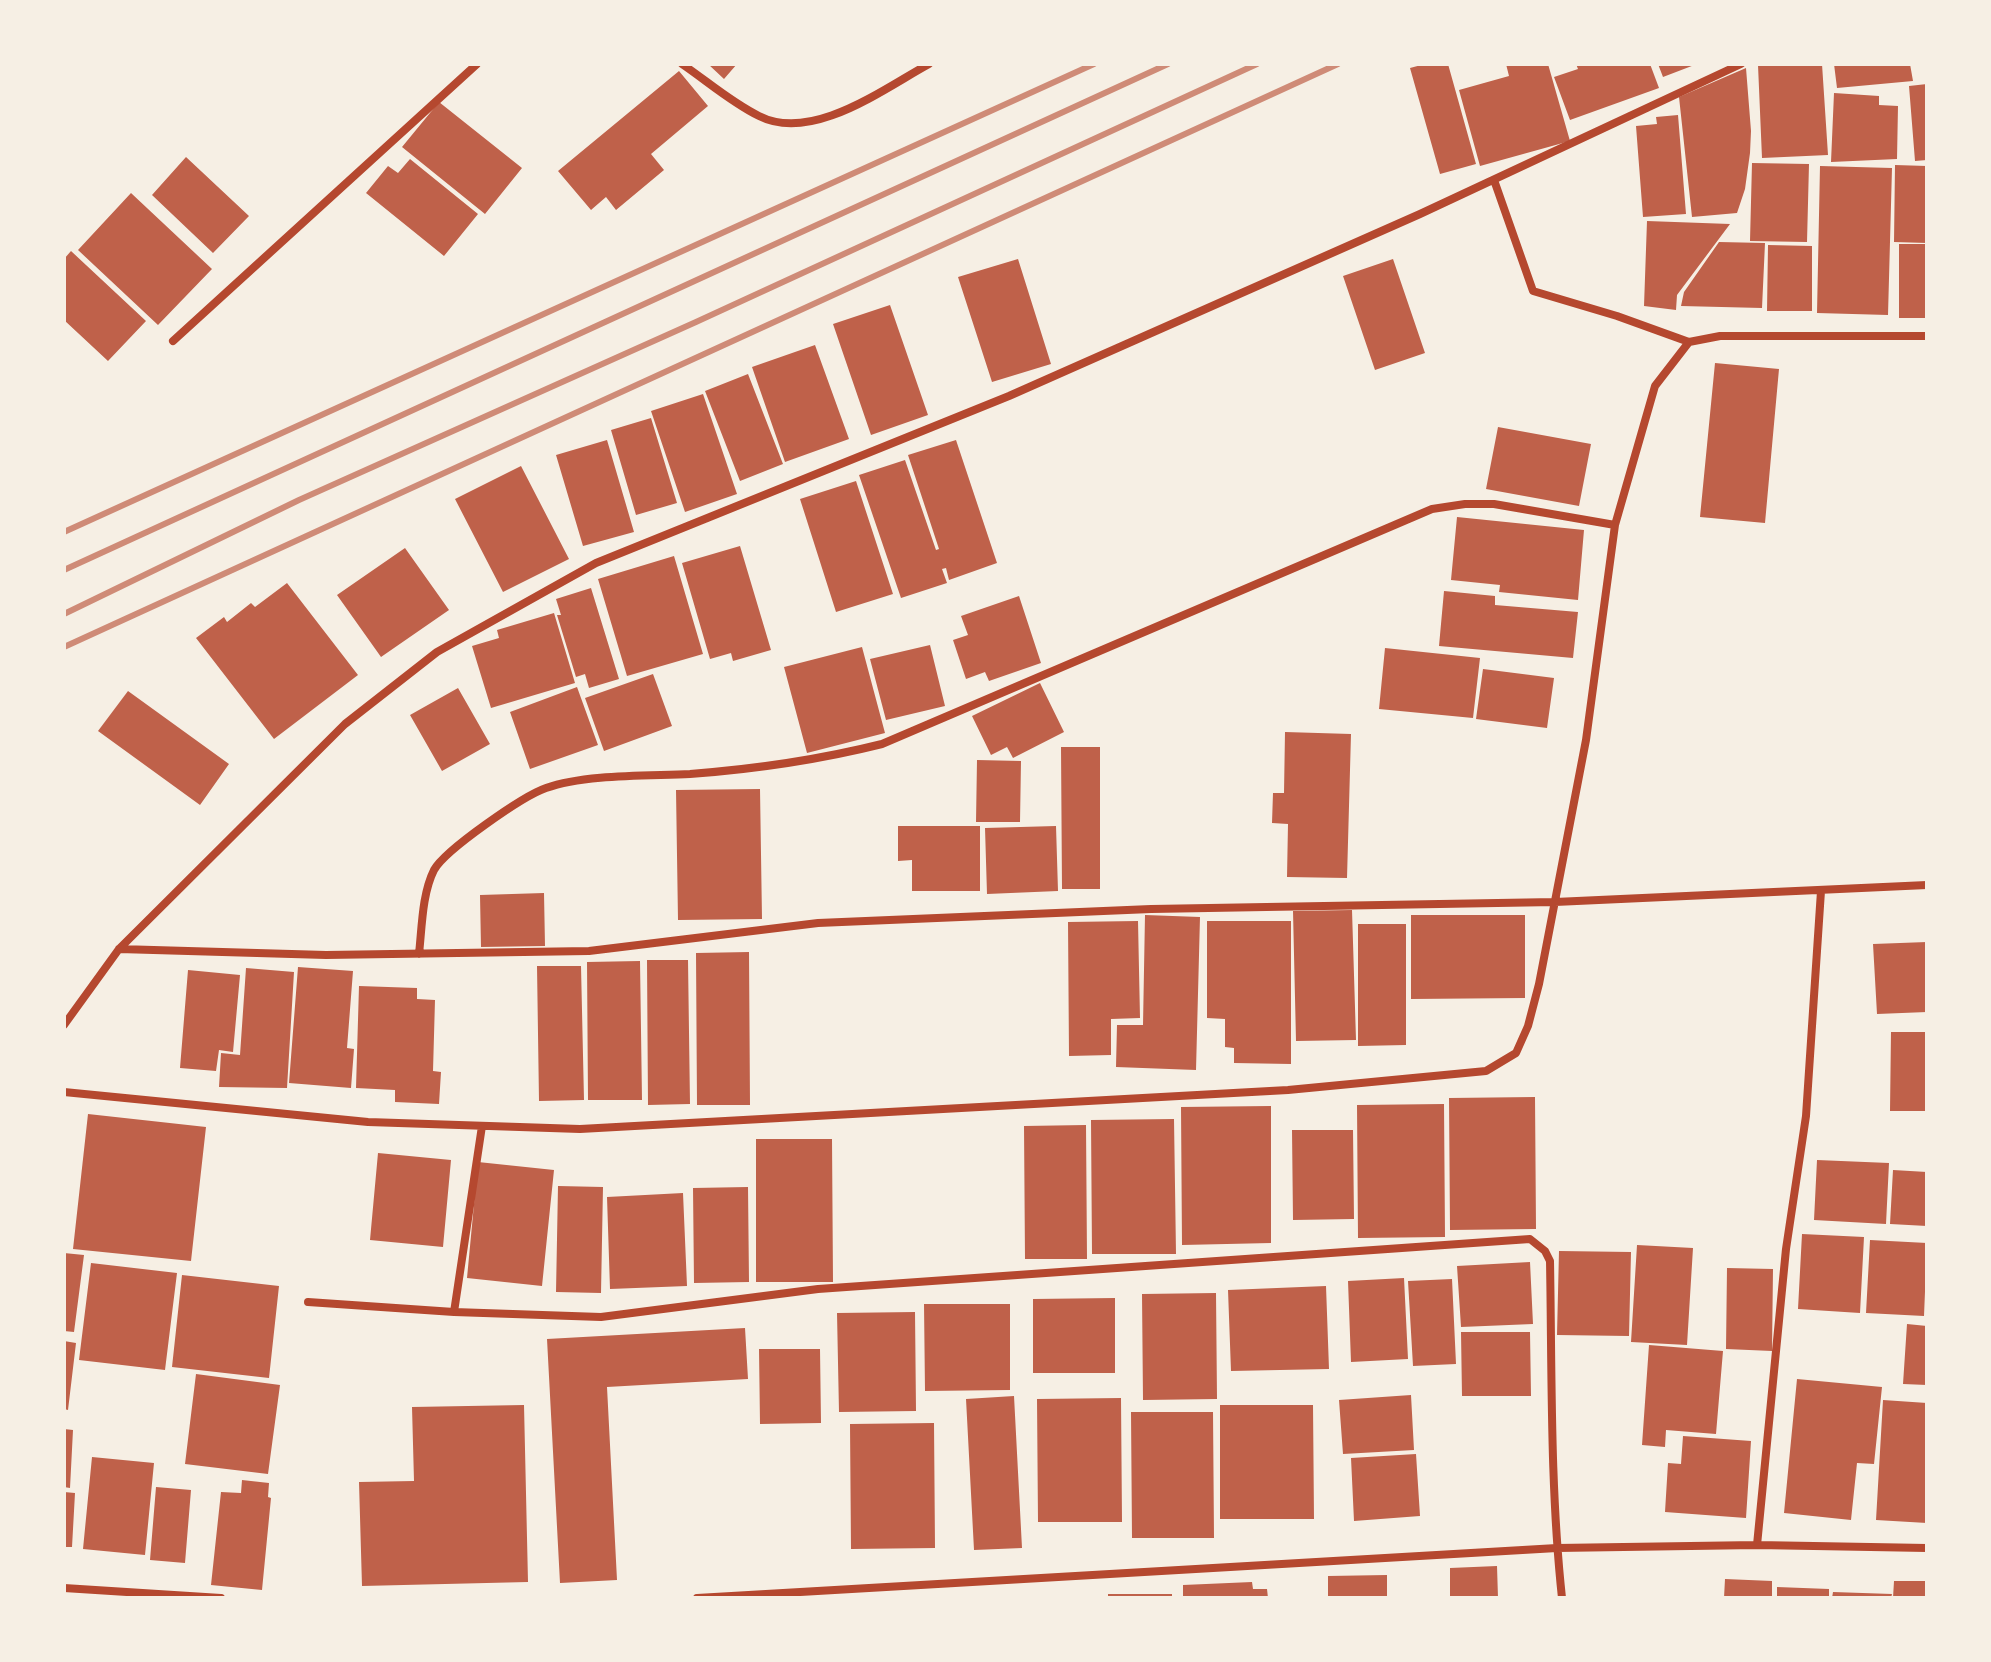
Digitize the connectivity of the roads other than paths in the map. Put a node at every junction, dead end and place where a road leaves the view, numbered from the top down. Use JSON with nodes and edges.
{"nodes":[{"id":1,"x":477,"y":64,"type":"edge"},
{"id":2,"x":682,"y":64,"type":"edge"},
{"id":3,"x":929,"y":64,"type":"edge"},
{"id":4,"x":1741,"y":64,"type":"edge"},
{"id":5,"x":1494,"y":180,"type":"junction"},
{"id":6,"x":1927,"y":336,"type":"edge"},
{"id":7,"x":173,"y":341,"type":"dead end"},
{"id":8,"x":1689,"y":342,"type":"junction"},
{"id":9,"x":1615,"y":525,"type":"junction"},
{"id":10,"x":1927,"y":885,"type":"edge"},
{"id":11,"x":1821,"y":891,"type":"junction"},
{"id":12,"x":1555,"y":902,"type":"junction"},
{"id":13,"x":119,"y":949,"type":"junction"},
{"id":14,"x":419,"y":954,"type":"junction"},
{"id":15,"x":64,"y":1025,"type":"edge"},
{"id":16,"x":64,"y":1092,"type":"edge"},
{"id":17,"x":482,"y":1126,"type":"junction"},
{"id":18,"x":308,"y":1302,"type":"dead end"},
{"id":19,"x":454,"y":1312,"type":"junction"},
{"id":20,"x":1757,"y":1545,"type":"junction"},
{"id":21,"x":1557,"y":1548,"type":"junction"},
{"id":22,"x":1927,"y":1548,"type":"edge"},
{"id":23,"x":64,"y":1588,"type":"edge"},
{"id":24,"x":221,"y":1598,"type":"edge"},
{"id":25,"x":697,"y":1598,"type":"edge"},
{"id":26,"x":1562,"y":1598,"type":"edge"}],
"edges":[{"from":1,"to":7,"type":"street"},
{"from":2,"to":3,"type":"street"},
{"from":4,"to":5,"type":"street"},
{"from":5,"to":8,"type":"street"},
{"from":5,"to":13,"type":"street"},
{"from":6,"to":8,"type":"street"},
{"from":8,"to":9,"type":"street"},
{"from":9,"to":12,"type":"street"},
{"from":9,"to":14,"type":"street"},
{"from":10,"to":11,"type":"street"},
{"from":11,"to":12,"type":"street"},
{"from":11,"to":20,"type":"street"},
{"from":12,"to":14,"type":"street"},
{"from":12,"to":17,"type":"street"},
{"from":13,"to":14,"type":"street"},
{"from":13,"to":15,"type":"street"},
{"from":16,"to":17,"type":"street"},
{"from":17,"to":19,"type":"street"},
{"from":18,"to":19,"type":"street"},
{"from":19,"to":21,"type":"street"},
{"from":20,"to":21,"type":"street"},
{"from":20,"to":22,"type":"street"},
{"from":21,"to":25,"type":"street"},
{"from":21,"to":26,"type":"street"},
{"from":23,"to":24,"type":"street"}]}
